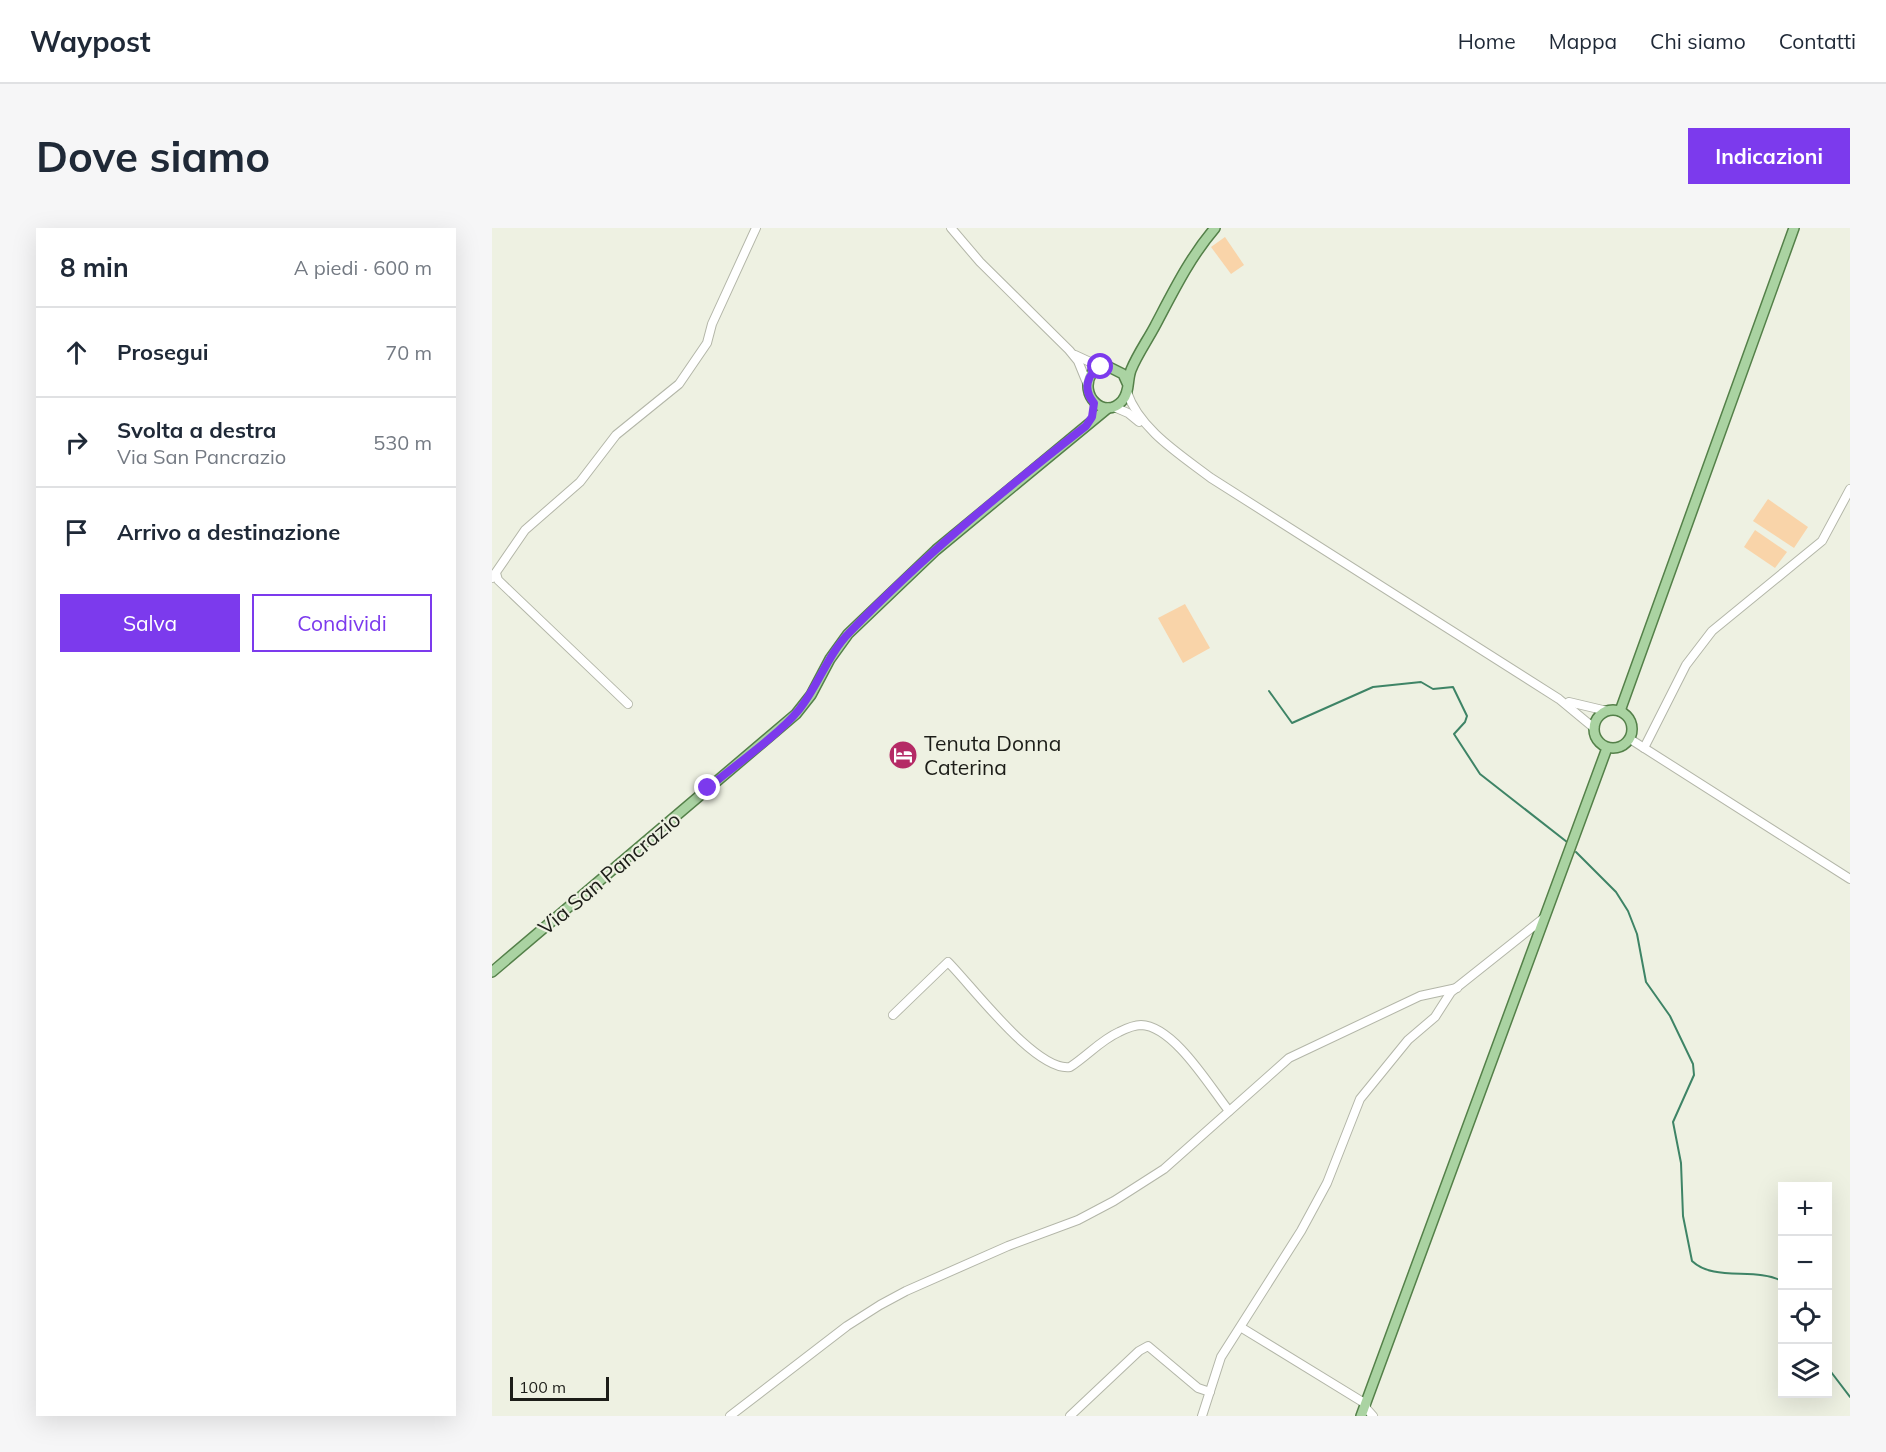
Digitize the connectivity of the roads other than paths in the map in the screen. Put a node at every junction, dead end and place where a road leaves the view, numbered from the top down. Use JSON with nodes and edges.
{"nodes":[{"id":1,"x":756,"y":228,"type":"edge"},
{"id":2,"x":951,"y":228,"type":"edge"},
{"id":3,"x":1215,"y":228,"type":"edge"},
{"id":4,"x":1794,"y":228,"type":"edge"},
{"id":5,"x":1069,"y":350,"type":"junction"},
{"id":6,"x":1137,"y":359,"type":"junction"},
{"id":7,"x":1105,"y":367,"type":"junction"},
{"id":8,"x":1087,"y":383,"type":"junction"},
{"id":9,"x":1128,"y":389,"type":"junction"},
{"id":10,"x":1094,"y":403,"type":"junction"},
{"id":11,"x":1111,"y":407,"type":"junction"},
{"id":12,"x":1086,"y":426,"type":"junction"},
{"id":13,"x":1153,"y":430,"type":"junction"},
{"id":14,"x":1850,"y":489,"type":"edge"},
{"id":15,"x":494,"y":575,"type":"edge"},
{"id":16,"x":1559,"y":699,"type":"junction"},
{"id":17,"x":628,"y":704,"type":"dead end"},
{"id":18,"x":1607,"y":711,"type":"junction"},
{"id":19,"x":1620,"y":711,"type":"junction"},
{"id":20,"x":1594,"y":728,"type":"junction"},
{"id":21,"x":1630,"y":739,"type":"junction"},
{"id":22,"x":1607,"y":747,"type":"junction"},
{"id":23,"x":1644,"y":748,"type":"junction"},
{"id":24,"x":1850,"y":879,"type":"edge"},
{"id":25,"x":1544,"y":918,"type":"junction"},
{"id":26,"x":492,"y":972,"type":"edge"},
{"id":27,"x":1457,"y":987,"type":"junction"},
{"id":28,"x":892,"y":1014,"type":"dead end"},
{"id":29,"x":1228,"y":1111,"type":"junction"},
{"id":30,"x":1242,"y":1328,"type":"junction"},
{"id":31,"x":1210,"y":1392,"type":"junction"},
{"id":32,"x":1364,"y":1409,"type":"edge"},
{"id":33,"x":730,"y":1416,"type":"edge"},
{"id":34,"x":1070,"y":1416,"type":"edge"},
{"id":35,"x":1202,"y":1416,"type":"edge"},
{"id":36,"x":1373,"y":1416,"type":"edge"}],
"edges":[{"from":1,"to":15,"type":"street"},
{"from":2,"to":5,"type":"street"},
{"from":3,"to":6,"type":"main road"},
{"from":4,"to":19,"type":"main road"},
{"from":5,"to":7,"type":"street"},
{"from":5,"to":8,"type":"street"},
{"from":6,"to":7,"type":"main road"},
{"from":6,"to":9,"type":"main road"},
{"from":7,"to":8,"type":"main road"},
{"from":7,"to":9,"type":"main road"},
{"from":8,"to":10,"type":"main road"},
{"from":9,"to":11,"type":"main road"},
{"from":9,"to":13,"type":"street"},
{"from":10,"to":11,"type":"main road"},
{"from":10,"to":12,"type":"main road"},
{"from":11,"to":12,"type":"main road","name":"Via San Pancrazio"},
{"from":11,"to":13,"type":"street"},
{"from":12,"to":26,"type":"main road","name":"Via San Pancrazio"},
{"from":13,"to":16,"type":"street"},
{"from":14,"to":23,"type":"street"},
{"from":15,"to":17,"type":"street"},
{"from":16,"to":18,"type":"street"},
{"from":16,"to":20,"type":"street"},
{"from":18,"to":19,"type":"main road"},
{"from":18,"to":20,"type":"main road"},
{"from":19,"to":21,"type":"main road"},
{"from":20,"to":22,"type":"main road"},
{"from":21,"to":22,"type":"main road"},
{"from":21,"to":23,"type":"street"},
{"from":22,"to":25,"type":"main road"},
{"from":23,"to":24,"type":"street"},
{"from":25,"to":27,"type":"street"},
{"from":25,"to":32,"type":"main road"},
{"from":27,"to":29,"type":"street"},
{"from":27,"to":30,"type":"street"},
{"from":28,"to":29,"type":"street"},
{"from":29,"to":33,"type":"street"},
{"from":30,"to":31,"type":"street"},
{"from":30,"to":32,"type":"street"},
{"from":31,"to":34,"type":"street"},
{"from":31,"to":35,"type":"street"},
{"from":32,"to":36,"type":"street"}]}
